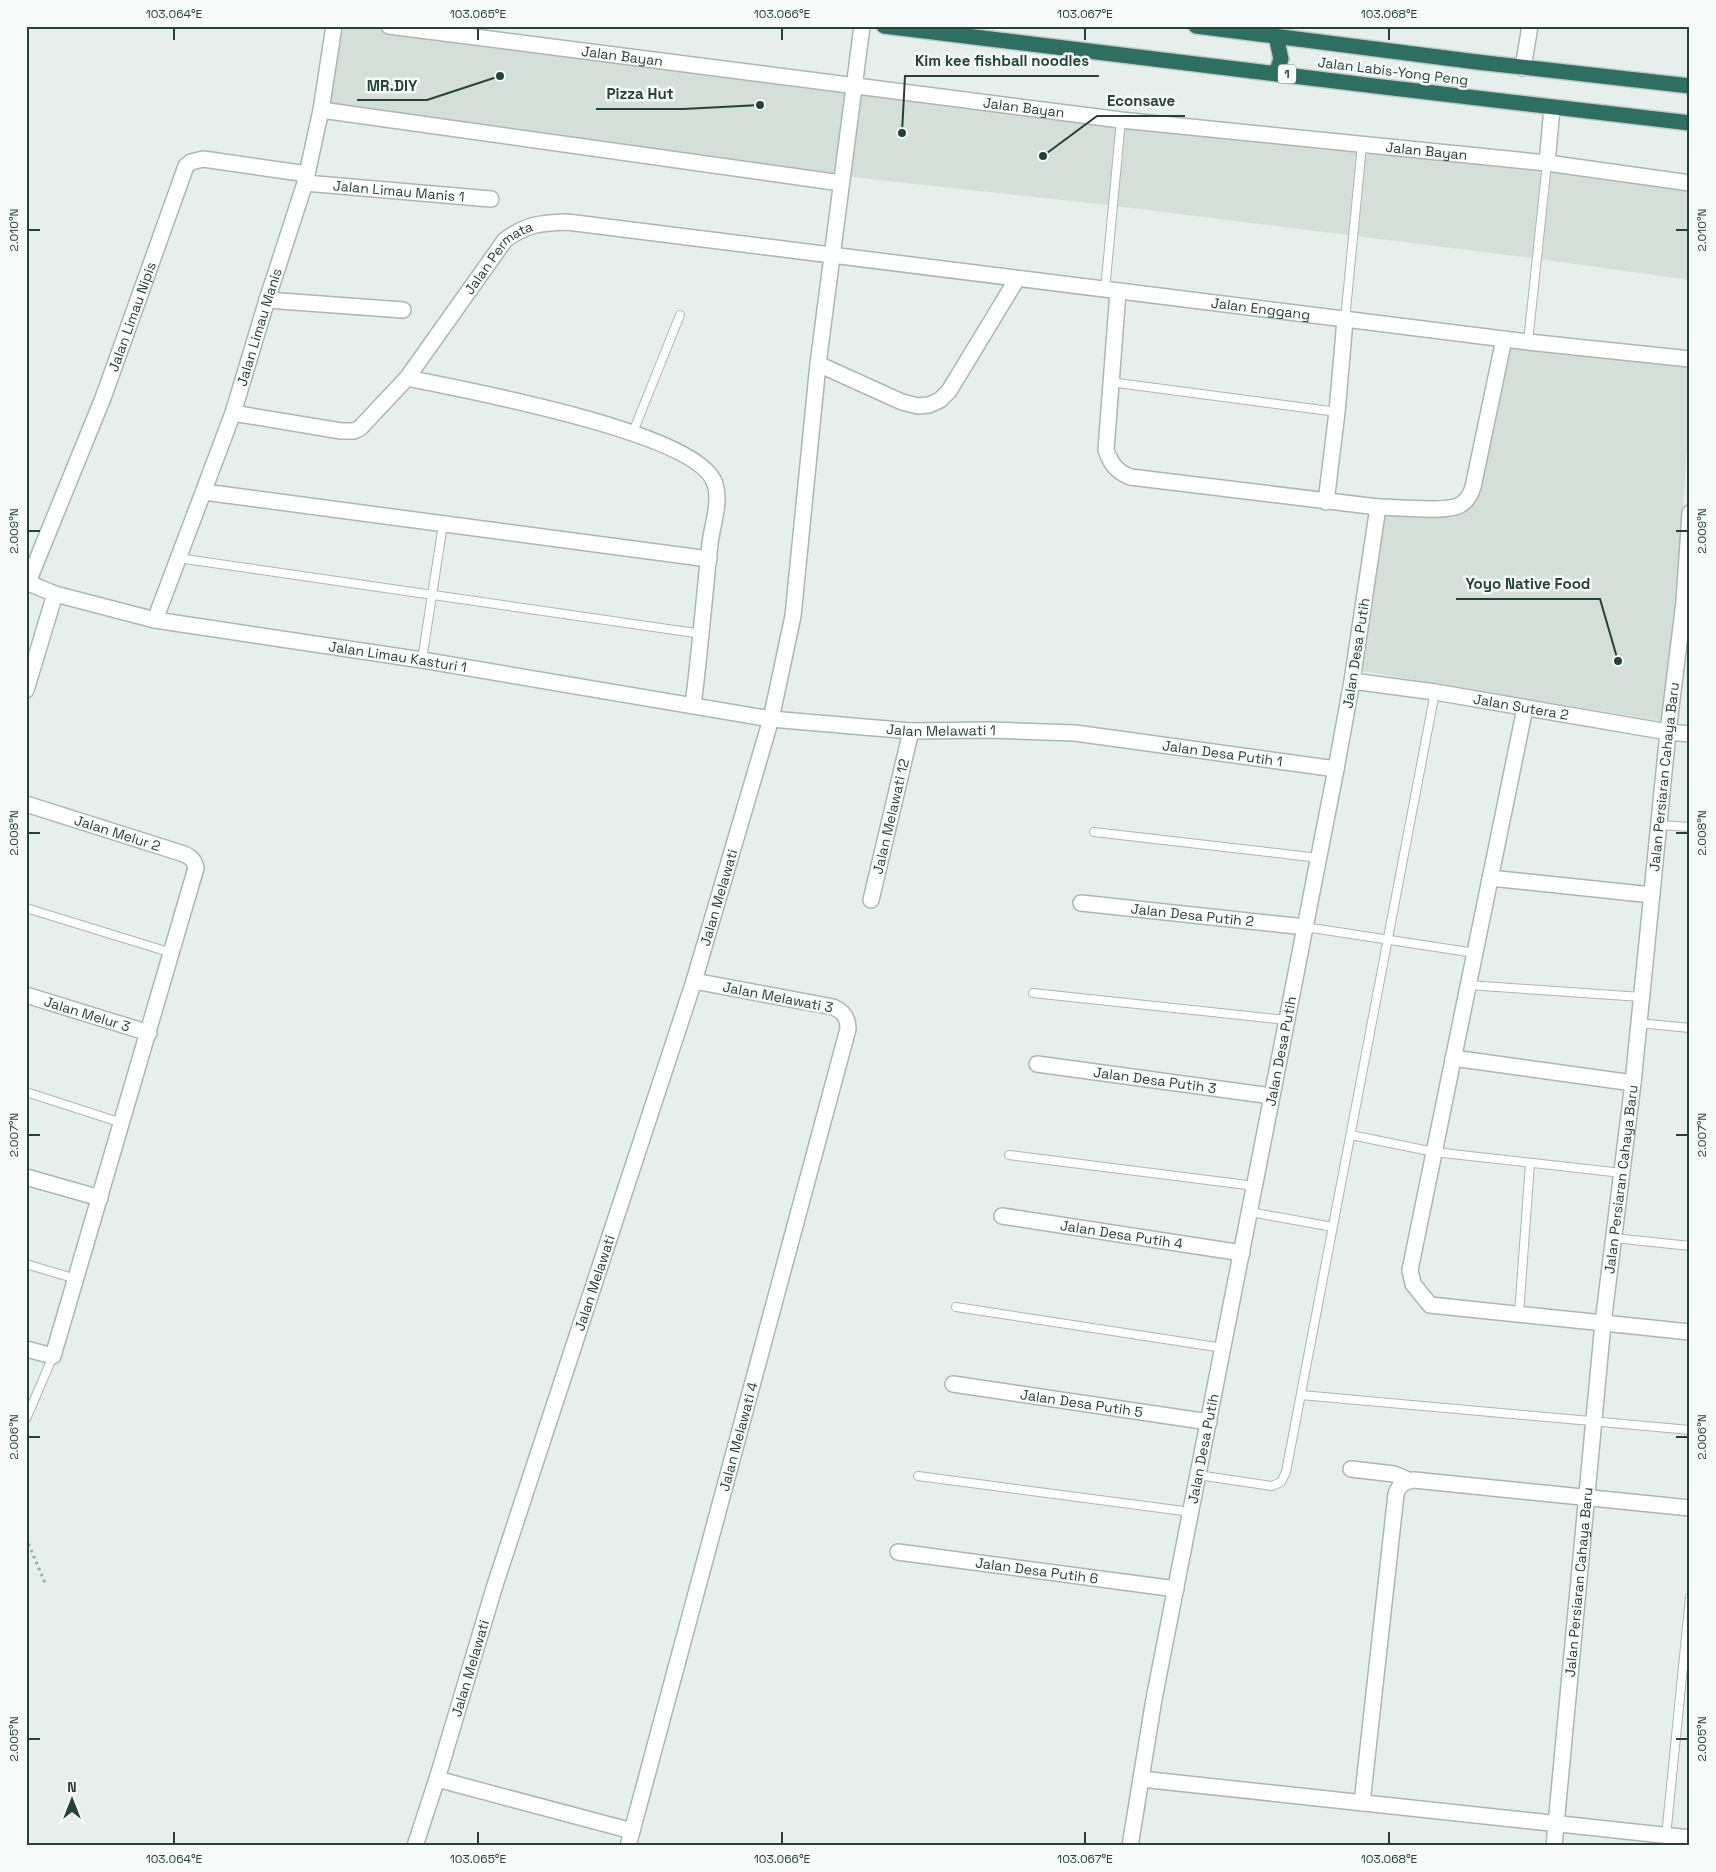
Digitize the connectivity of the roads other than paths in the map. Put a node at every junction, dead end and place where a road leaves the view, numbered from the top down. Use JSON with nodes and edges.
{"nodes":[{"id":1,"x":334,"y":26,"type":"edge"},
{"id":2,"x":389,"y":26,"type":"edge"},
{"id":3,"x":862,"y":26,"type":"edge"},
{"id":4,"x":884,"y":26,"type":"edge"},
{"id":5,"x":1196,"y":26,"type":"edge"},
{"id":6,"x":1530,"y":26,"type":"edge"},
{"id":7,"x":435,"y":29,"type":"edge"},
{"id":8,"x":1276,"y":36,"type":"junction"},
{"id":9,"x":1523,"y":68,"type":"junction"},
{"id":10,"x":1276,"y":73,"type":"junction"},
{"id":11,"x":854,"y":85,"type":"junction"},
{"id":12,"x":1690,"y":86,"type":"edge"},
{"id":13,"x":1552,"y":108,"type":"junction"},
{"id":14,"x":321,"y":110,"type":"junction"},
{"id":15,"x":1120,"y":120,"type":"junction"},
{"id":16,"x":1690,"y":123,"type":"edge"},
{"id":17,"x":1362,"y":145,"type":"junction"},
{"id":18,"x":1547,"y":163,"type":"junction"},
{"id":19,"x":306,"y":178,"type":"junction"},
{"id":20,"x":841,"y":183,"type":"junction"},
{"id":21,"x":1690,"y":184,"type":"edge"},
{"id":22,"x":491,"y":199,"type":"dead end"},
{"id":23,"x":832,"y":256,"type":"junction"},
{"id":24,"x":1017,"y":279,"type":"junction"},
{"id":25,"x":1112,"y":291,"type":"junction"},
{"id":26,"x":267,"y":300,"type":"junction"},
{"id":27,"x":403,"y":310,"type":"dead end"},
{"id":28,"x":680,"y":315,"type":"dead end"},
{"id":29,"x":1345,"y":320,"type":"junction"},
{"id":30,"x":1504,"y":339,"type":"junction"},
{"id":31,"x":1528,"y":342,"type":"junction"},
{"id":32,"x":1690,"y":359,"type":"edge"},
{"id":33,"x":818,"y":364,"type":"junction"},
{"id":34,"x":407,"y":378,"type":"junction"},
{"id":35,"x":1110,"y":382,"type":"junction"},
{"id":36,"x":1337,"y":412,"type":"junction"},
{"id":37,"x":233,"y":413,"type":"junction"},
{"id":38,"x":633,"y":432,"type":"junction"},
{"id":39,"x":204,"y":492,"type":"junction"},
{"id":40,"x":1326,"y":502,"type":"junction"},
{"id":41,"x":1378,"y":507,"type":"junction"},
{"id":42,"x":1690,"y":513,"type":"edge"},
{"id":43,"x":443,"y":524,"type":"junction"},
{"id":44,"x":178,"y":558,"type":"junction"},
{"id":45,"x":709,"y":559,"type":"junction"},
{"id":46,"x":27,"y":582,"type":"edge"},
{"id":47,"x":55,"y":594,"type":"junction"},
{"id":48,"x":432,"y":596,"type":"junction"},
{"id":49,"x":1687,"y":602,"type":"edge"},
{"id":50,"x":155,"y":620,"type":"junction"},
{"id":51,"x":702,"y":634,"type":"junction"},
{"id":52,"x":422,"y":660,"type":"junction"},
{"id":53,"x":1352,"y":681,"type":"junction"},
{"id":54,"x":26,"y":690,"type":"edge"},
{"id":55,"x":1435,"y":692,"type":"junction"},
{"id":56,"x":694,"y":705,"type":"junction"},
{"id":57,"x":1525,"y":708,"type":"junction"},
{"id":58,"x":771,"y":719,"type":"junction"},
{"id":59,"x":911,"y":731,"type":"junction"},
{"id":60,"x":1668,"y":732,"type":"junction"},
{"id":61,"x":1690,"y":734,"type":"edge"},
{"id":62,"x":1110,"y":739,"type":"joint"},
{"id":63,"x":1336,"y":769,"type":"junction"},
{"id":64,"x":26,"y":804,"type":"edge"},
{"id":65,"x":1659,"y":824,"type":"junction"},
{"id":66,"x":1690,"y":827,"type":"edge"},
{"id":67,"x":1094,"y":832,"type":"dead end"},
{"id":68,"x":1319,"y":858,"type":"junction"},
{"id":69,"x":1490,"y":878,"type":"junction"},
{"id":70,"x":1652,"y":896,"type":"junction"},
{"id":71,"x":871,"y":900,"type":"dead end"},
{"id":72,"x":1081,"y":903,"type":"dead end"},
{"id":73,"x":26,"y":908,"type":"edge"},
{"id":74,"x":1306,"y":928,"type":"junction"},
{"id":75,"x":1387,"y":941,"type":"junction"},
{"id":76,"x":172,"y":952,"type":"junction"},
{"id":77,"x":1475,"y":953,"type":"junction"},
{"id":78,"x":694,"y":981,"type":"junction"},
{"id":79,"x":1468,"y":985,"type":"junction"},
{"id":80,"x":1033,"y":993,"type":"dead end"},
{"id":81,"x":26,"y":995,"type":"edge"},
{"id":82,"x":1641,"y":997,"type":"junction"},
{"id":83,"x":1287,"y":1020,"type":"junction"},
{"id":84,"x":1639,"y":1024,"type":"junction"},
{"id":85,"x":1690,"y":1028,"type":"edge"},
{"id":86,"x":848,"y":1029,"type":"joint"},
{"id":87,"x":149,"y":1033,"type":"junction"},
{"id":88,"x":1453,"y":1058,"type":"junction"},
{"id":89,"x":1037,"y":1064,"type":"dead end"},
{"id":90,"x":1633,"y":1083,"type":"junction"},
{"id":91,"x":26,"y":1092,"type":"edge"},
{"id":92,"x":1272,"y":1096,"type":"junction"},
{"id":93,"x":122,"y":1123,"type":"junction"},
{"id":94,"x":1351,"y":1136,"type":"junction"},
{"id":95,"x":1434,"y":1152,"type":"junction"},
{"id":96,"x":1009,"y":1155,"type":"dead end"},
{"id":97,"x":1530,"y":1163,"type":"junction"},
{"id":98,"x":1622,"y":1173,"type":"junction"},
{"id":99,"x":26,"y":1178,"type":"edge"},
{"id":100,"x":1255,"y":1186,"type":"junction"},
{"id":101,"x":100,"y":1198,"type":"junction"},
{"id":102,"x":1250,"y":1212,"type":"junction"},
{"id":103,"x":1002,"y":1216,"type":"dead end"},
{"id":104,"x":1333,"y":1227,"type":"junction"},
{"id":105,"x":1614,"y":1238,"type":"junction"},
{"id":106,"x":1690,"y":1246,"type":"edge"},
{"id":107,"x":1242,"y":1253,"type":"junction"},
{"id":108,"x":26,"y":1264,"type":"edge"},
{"id":109,"x":76,"y":1280,"type":"junction"},
{"id":110,"x":956,"y":1307,"type":"dead end"},
{"id":111,"x":1519,"y":1314,"type":"junction"},
{"id":112,"x":1603,"y":1323,"type":"junction"},
{"id":113,"x":1690,"y":1332,"type":"edge"},
{"id":114,"x":1223,"y":1348,"type":"junction"},
{"id":115,"x":26,"y":1349,"type":"edge"},
{"id":116,"x":53,"y":1356,"type":"junction"},
{"id":117,"x":954,"y":1384,"type":"dead end"},
{"id":118,"x":1301,"y":1395,"type":"junction"},
{"id":119,"x":26,"y":1419,"type":"edge"},
{"id":120,"x":1595,"y":1421,"type":"junction"},
{"id":121,"x":1209,"y":1422,"type":"junction"},
{"id":122,"x":1690,"y":1430,"type":"edge"},
{"id":123,"x":1351,"y":1469,"type":"dead end"},
{"id":124,"x":1198,"y":1475,"type":"junction"},
{"id":125,"x":918,"y":1476,"type":"dead end"},
{"id":126,"x":1408,"y":1480,"type":"junction"},
{"id":127,"x":1588,"y":1498,"type":"junction"},
{"id":128,"x":1690,"y":1508,"type":"edge"},
{"id":129,"x":1191,"y":1512,"type":"junction"},
{"id":130,"x":898,"y":1552,"type":"dead end"},
{"id":131,"x":1176,"y":1589,"type":"junction"},
{"id":132,"x":1690,"y":1597,"type":"edge"},
{"id":133,"x":438,"y":1779,"type":"junction"},
{"id":134,"x":1141,"y":1779,"type":"junction"},
{"id":135,"x":1362,"y":1803,"type":"junction"},
{"id":136,"x":1556,"y":1824,"type":"junction"},
{"id":137,"x":1666,"y":1836,"type":"junction"},
{"id":138,"x":630,"y":1838,"type":"edge"},
{"id":139,"x":1690,"y":1838,"type":"edge"},
{"id":140,"x":415,"y":1846,"type":"edge"},
{"id":141,"x":1130,"y":1846,"type":"edge"},
{"id":142,"x":1554,"y":1846,"type":"edge"}],
"edges":[{"from":1,"to":14,"type":"street","name":"Jalan Limau Manis"},
{"from":2,"to":7,"type":"street","name":"Jalan Bayan"},
{"from":3,"to":11,"type":"street","name":"Jalan Melawati"},
{"from":4,"to":10,"type":"highway","name":"Jalan Labis-Yong Peng","number":"1"},
{"from":5,"to":8,"type":"highway","name":"Jalan Labis-Yong Peng"},
{"from":6,"to":9,"type":"street"},
{"from":7,"to":11,"type":"street","name":"Jalan Bayan"},
{"from":8,"to":9,"type":"highway","name":"Jalan Labis-Yong Peng"},
{"from":8,"to":10,"type":"highway"},
{"from":9,"to":12,"type":"highway","name":"Jalan Labis-Yong Peng"},
{"from":10,"to":13,"type":"highway","name":"Jalan Labis-Yong Peng","number":"1"},
{"from":11,"to":15,"type":"street","name":"Jalan Bayan"},
{"from":11,"to":20,"type":"street","name":"Jalan Melawati"},
{"from":13,"to":16,"type":"highway","name":"Jalan Labis-Yong Peng","number":"1"},
{"from":13,"to":18,"type":"street"},
{"from":14,"to":19,"type":"street","name":"Jalan Limau Manis"},
{"from":14,"to":20,"type":"street"},
{"from":15,"to":17,"type":"street","name":"Jalan Bayan"},
{"from":15,"to":25,"type":"lane"},
{"from":17,"to":18,"type":"street","name":"Jalan Bayan"},
{"from":17,"to":29,"type":"lane"},
{"from":18,"to":21,"type":"street","name":"Jalan Bayan"},
{"from":18,"to":31,"type":"lane"},
{"from":19,"to":22,"type":"street","name":"Jalan Limau Manis 1"},
{"from":19,"to":26,"type":"street","name":"Jalan Limau Manis"},
{"from":19,"to":46,"type":"street","name":"Jalan Limau Nipis"},
{"from":20,"to":23,"type":"street","name":"Jalan Melawati"},
{"from":23,"to":24,"type":"street","name":"Jalan Enggang"},
{"from":23,"to":33,"type":"street","name":"Jalan Melawati"},
{"from":23,"to":34,"type":"street","name":"Jalan Permata"},
{"from":24,"to":25,"type":"street","name":"Jalan Enggang"},
{"from":24,"to":33,"type":"street"},
{"from":25,"to":29,"type":"street","name":"Jalan Enggang"},
{"from":25,"to":35,"type":"street"},
{"from":26,"to":27,"type":"street"},
{"from":26,"to":37,"type":"street","name":"Jalan Limau Manis"},
{"from":28,"to":38,"type":"lane"},
{"from":29,"to":30,"type":"street","name":"Jalan Enggang"},
{"from":29,"to":36,"type":"street"},
{"from":30,"to":31,"type":"street","name":"Jalan Enggang"},
{"from":30,"to":41,"type":"street"},
{"from":31,"to":32,"type":"street","name":"Jalan Enggang"},
{"from":33,"to":58,"type":"street","name":"Jalan Melawati"},
{"from":34,"to":37,"type":"street","name":"Jalan Permata"},
{"from":34,"to":38,"type":"street"},
{"from":35,"to":36,"type":"lane"},
{"from":35,"to":40,"type":"street"},
{"from":36,"to":40,"type":"street"},
{"from":37,"to":39,"type":"street","name":"Jalan Limau Manis"},
{"from":38,"to":45,"type":"street"},
{"from":39,"to":43,"type":"street"},
{"from":39,"to":44,"type":"street","name":"Jalan Limau Manis"},
{"from":40,"to":41,"type":"street"},
{"from":41,"to":53,"type":"street","name":"Jalan Desa Putih"},
{"from":42,"to":49,"type":"street","name":"Jalan Persiaran Cahaya Baru"},
{"from":43,"to":45,"type":"street"},
{"from":43,"to":48,"type":"lane"},
{"from":44,"to":48,"type":"lane"},
{"from":44,"to":50,"type":"street","name":"Jalan Limau Manis"},
{"from":45,"to":51,"type":"street"},
{"from":46,"to":47,"type":"street","name":"Jalan Limau Kasturi 1"},
{"from":47,"to":50,"type":"street","name":"Jalan Limau Kasturi 1"},
{"from":47,"to":54,"type":"street"},
{"from":48,"to":51,"type":"lane"},
{"from":48,"to":52,"type":"lane"},
{"from":49,"to":60,"type":"street","name":"Jalan Persiaran Cahaya Baru"},
{"from":50,"to":52,"type":"street","name":"Jalan Limau Kasturi 1"},
{"from":51,"to":56,"type":"street"},
{"from":52,"to":56,"type":"street","name":"Jalan Limau Kasturi 1"},
{"from":53,"to":55,"type":"street","name":"Jalan Sutera 2"},
{"from":53,"to":63,"type":"street","name":"Jalan Desa Putih"},
{"from":55,"to":57,"type":"street","name":"Jalan Sutera 2"},
{"from":55,"to":75,"type":"lane"},
{"from":56,"to":58,"type":"street","name":"Jalan Limau Kasturi 1"},
{"from":57,"to":60,"type":"street","name":"Jalan Sutera 2"},
{"from":57,"to":69,"type":"street"},
{"from":58,"to":59,"type":"street","name":"Jalan Melawati 1"},
{"from":58,"to":78,"type":"street","name":"Jalan Melawati"},
{"from":59,"to":62,"type":"street","name":"Jalan Melawati 1"},
{"from":59,"to":71,"type":"street","name":"Jalan Melawati 12"},
{"from":60,"to":61,"type":"street","name":"Jalan Sutera 2"},
{"from":60,"to":65,"type":"street","name":"Jalan Persiaran Cahaya Baru"},
{"from":62,"to":63,"type":"street","name":"Jalan Desa Putih 1"},
{"from":63,"to":68,"type":"street","name":"Jalan Desa Putih"},
{"from":64,"to":76,"type":"street","name":"Jalan Melur 2"},
{"from":65,"to":66,"type":"lane"},
{"from":65,"to":70,"type":"street","name":"Jalan Persiaran Cahaya Baru"},
{"from":67,"to":68,"type":"lane"},
{"from":68,"to":74,"type":"street","name":"Jalan Desa Putih"},
{"from":69,"to":70,"type":"street"},
{"from":69,"to":77,"type":"street"},
{"from":70,"to":82,"type":"street","name":"Jalan Persiaran Cahaya Baru"},
{"from":72,"to":74,"type":"street","name":"Jalan Desa Putih 2"},
{"from":73,"to":76,"type":"lane"},
{"from":74,"to":75,"type":"lane"},
{"from":74,"to":83,"type":"street","name":"Jalan Desa Putih"},
{"from":75,"to":77,"type":"lane"},
{"from":75,"to":94,"type":"lane"},
{"from":76,"to":87,"type":"street"},
{"from":77,"to":79,"type":"street"},
{"from":78,"to":86,"type":"street","name":"Jalan Melawati 3"},
{"from":78,"to":133,"type":"street","name":"Jalan Melawati"},
{"from":79,"to":82,"type":"lane"},
{"from":79,"to":88,"type":"street"},
{"from":80,"to":83,"type":"lane"},
{"from":81,"to":87,"type":"street","name":"Jalan Melur 3"},
{"from":82,"to":84,"type":"street","name":"Jalan Persiaran Cahaya Baru"},
{"from":83,"to":92,"type":"street","name":"Jalan Desa Putih"},
{"from":84,"to":85,"type":"lane"},
{"from":84,"to":90,"type":"street","name":"Jalan Persiaran Cahaya Baru"},
{"from":86,"to":138,"type":"street","name":"Jalan Melawati 4"},
{"from":87,"to":93,"type":"street"},
{"from":88,"to":90,"type":"street"},
{"from":88,"to":95,"type":"street"},
{"from":89,"to":92,"type":"street","name":"Jalan Desa Putih 3"},
{"from":90,"to":98,"type":"street","name":"Jalan Persiaran Cahaya Baru"},
{"from":91,"to":93,"type":"lane"},
{"from":92,"to":100,"type":"street","name":"Jalan Desa Putih"},
{"from":93,"to":101,"type":"street"},
{"from":94,"to":95,"type":"lane"},
{"from":94,"to":104,"type":"lane"},
{"from":95,"to":97,"type":"lane"},
{"from":95,"to":111,"type":"street"},
{"from":96,"to":100,"type":"lane"},
{"from":97,"to":98,"type":"lane"},
{"from":97,"to":111,"type":"lane"},
{"from":98,"to":105,"type":"street","name":"Jalan Persiaran Cahaya Baru"},
{"from":99,"to":101,"type":"street"},
{"from":100,"to":102,"type":"street","name":"Jalan Desa Putih"},
{"from":101,"to":109,"type":"street"},
{"from":102,"to":104,"type":"lane"},
{"from":102,"to":107,"type":"street","name":"Jalan Desa Putih"},
{"from":103,"to":107,"type":"street","name":"Jalan Desa Putih 4"},
{"from":104,"to":118,"type":"lane"},
{"from":105,"to":106,"type":"lane"},
{"from":105,"to":112,"type":"street","name":"Jalan Persiaran Cahaya Baru"},
{"from":107,"to":114,"type":"street","name":"Jalan Desa Putih"},
{"from":108,"to":109,"type":"lane"},
{"from":109,"to":116,"type":"street"},
{"from":110,"to":114,"type":"lane"},
{"from":111,"to":112,"type":"street"},
{"from":112,"to":113,"type":"street"},
{"from":112,"to":120,"type":"street","name":"Jalan Persiaran Cahaya Baru"},
{"from":114,"to":121,"type":"street","name":"Jalan Desa Putih"},
{"from":115,"to":116,"type":"street"},
{"from":116,"to":119,"type":"lane"},
{"from":117,"to":121,"type":"street","name":"Jalan Desa Putih 5"},
{"from":118,"to":120,"type":"lane"},
{"from":118,"to":124,"type":"lane"},
{"from":120,"to":122,"type":"lane"},
{"from":120,"to":127,"type":"street","name":"Jalan Persiaran Cahaya Baru"},
{"from":121,"to":124,"type":"street","name":"Jalan Desa Putih"},
{"from":123,"to":126,"type":"street"},
{"from":124,"to":129,"type":"street","name":"Jalan Desa Putih"},
{"from":125,"to":129,"type":"lane"},
{"from":126,"to":127,"type":"street"},
{"from":126,"to":135,"type":"street"},
{"from":127,"to":128,"type":"street"},
{"from":127,"to":136,"type":"street","name":"Jalan Persiaran Cahaya Baru"},
{"from":129,"to":131,"type":"street","name":"Jalan Desa Putih"},
{"from":130,"to":131,"type":"street","name":"Jalan Desa Putih 6"},
{"from":131,"to":134,"type":"street","name":"Jalan Desa Putih"},
{"from":132,"to":137,"type":"lane"},
{"from":133,"to":138,"type":"street"},
{"from":133,"to":140,"type":"street","name":"Jalan Melawati"},
{"from":134,"to":135,"type":"street"},
{"from":134,"to":141,"type":"street","name":"Jalan Desa Putih"},
{"from":135,"to":136,"type":"street"},
{"from":136,"to":137,"type":"street"},
{"from":136,"to":142,"type":"street","name":"Jalan Persiaran Cahaya Baru"},
{"from":137,"to":139,"type":"street"}]}
